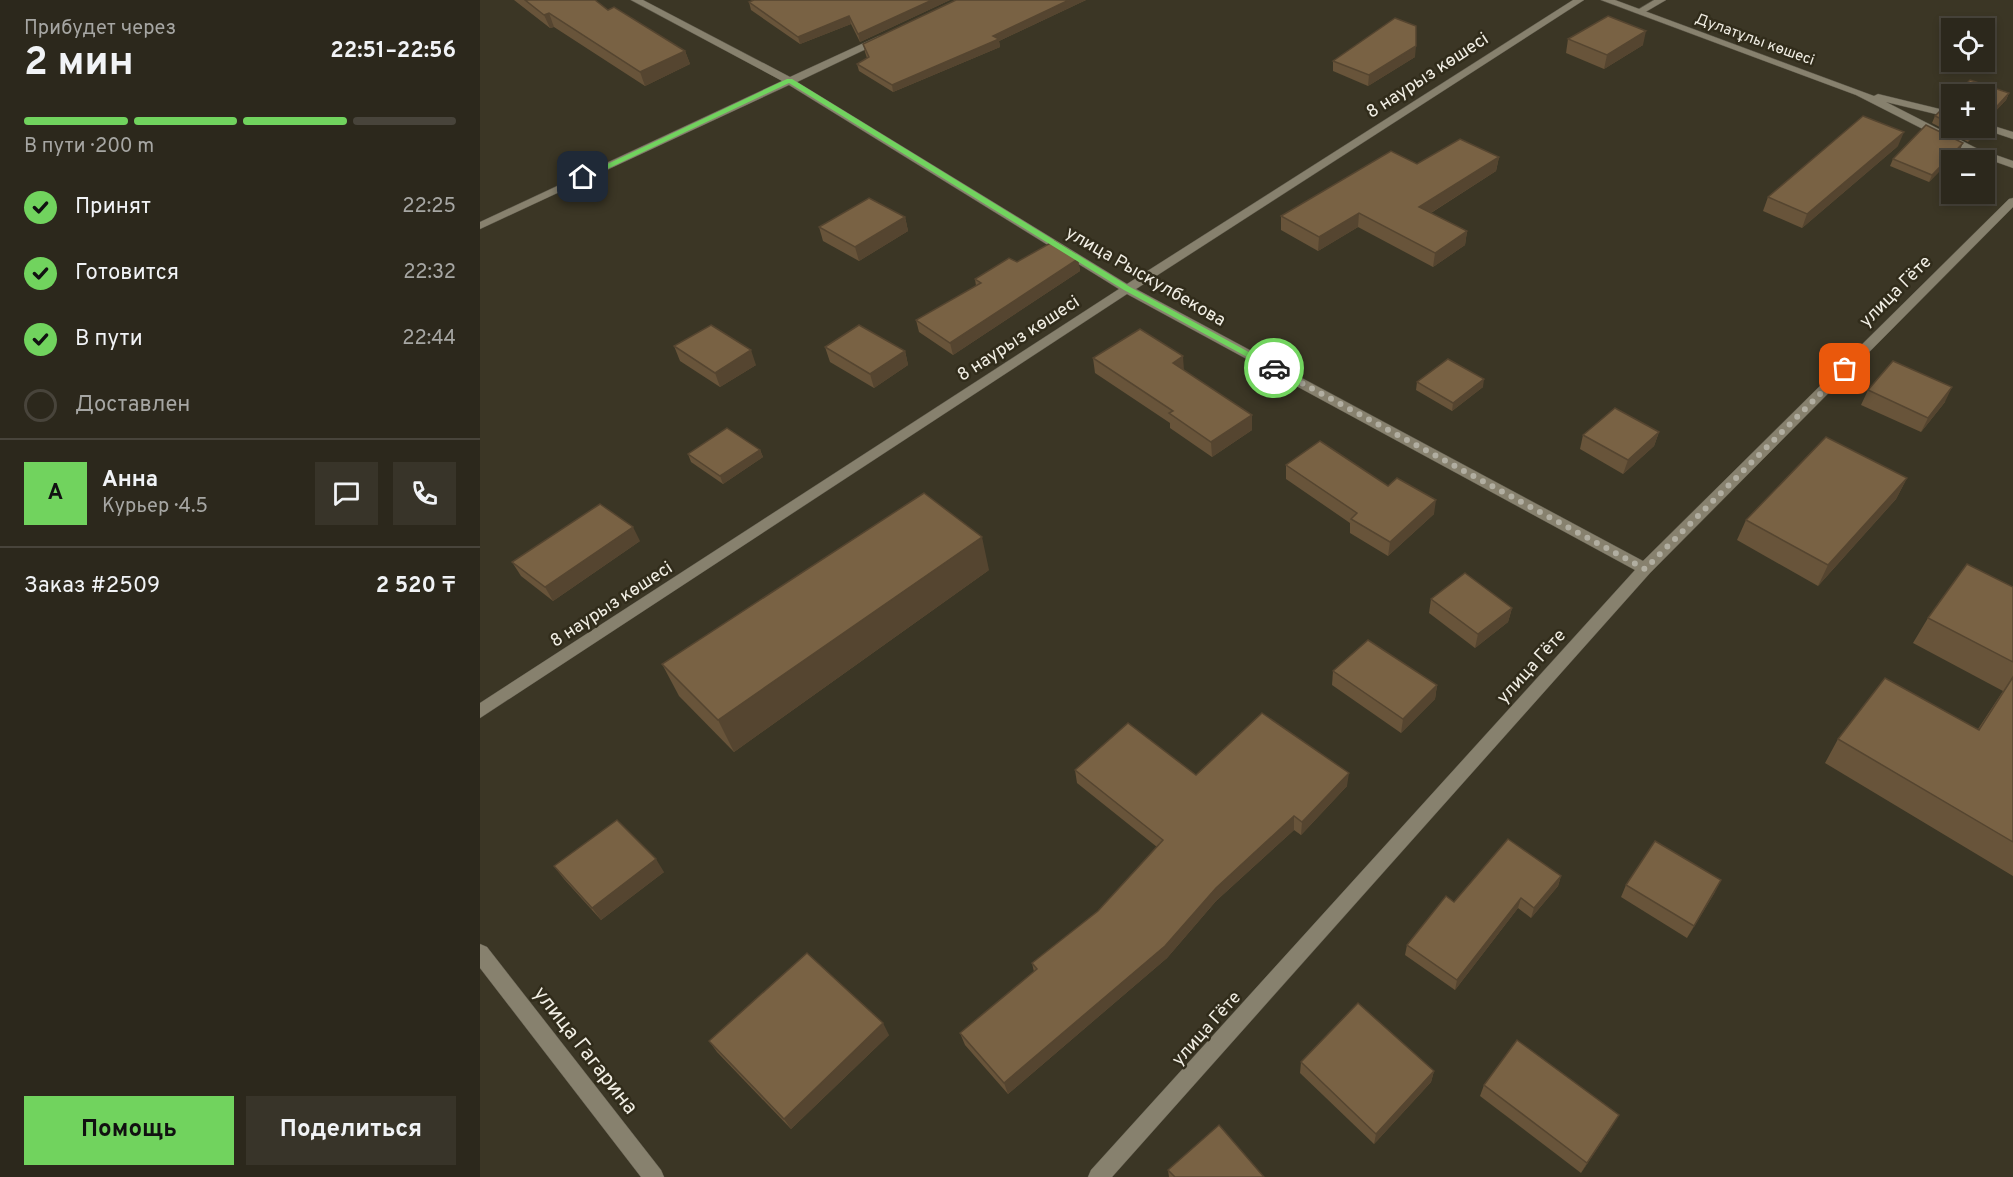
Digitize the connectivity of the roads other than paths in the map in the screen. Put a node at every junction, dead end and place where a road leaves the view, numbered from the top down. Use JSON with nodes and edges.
{"nodes":[{"id":1,"x":636,"y":0,"type":"edge"},
{"id":2,"x":1579,"y":0,"type":"edge"},
{"id":3,"x":1606,"y":0,"type":"edge"},
{"id":4,"x":1661,"y":0,"type":"edge"},
{"id":5,"x":1639,"y":12,"type":"junction"},
{"id":6,"x":887,"y":35,"type":"edge"},
{"id":7,"x":789,"y":81,"type":"junction"},
{"id":8,"x":1860,"y":93,"type":"junction"},
{"id":9,"x":1941,"y":112,"type":"edge"},
{"id":10,"x":1995,"y":130,"type":"edge"},
{"id":11,"x":2013,"y":136,"type":"edge"},
{"id":12,"x":2013,"y":165,"type":"edge"},
{"id":13,"x":2013,"y":201,"type":"edge"},
{"id":14,"x":480,"y":226,"type":"edge"},
{"id":15,"x":1127,"y":289,"type":"junction"},
{"id":16,"x":1645,"y":569,"type":"junction"},
{"id":17,"x":480,"y":711,"type":"edge"},
{"id":18,"x":480,"y":953,"type":"edge"},
{"id":19,"x":654,"y":1177,"type":"edge"},
{"id":20,"x":1098,"y":1177,"type":"edge"}],
"edges":[{"from":1,"to":7,"type":"street","name":"улица Рыскулбекова"},
{"from":2,"to":15,"type":"street","name":"8 наурыз көшесі"},
{"from":3,"to":5,"type":"street","name":"Дулатұлы көшесі"},
{"from":4,"to":5,"type":"street"},
{"from":5,"to":8,"type":"street","name":"Дулатұлы көшесі"},
{"from":6,"to":7,"type":"street"},
{"from":7,"to":14,"type":"street"},
{"from":7,"to":15,"type":"street","name":"улица Рыскулбекова"},
{"from":8,"to":9,"type":"street","name":"Дулатұлы көшесі"},
{"from":8,"to":12,"type":"street","name":"Дулатұлы көшесі"},
{"from":10,"to":11,"type":"street"},
{"from":13,"to":16,"type":"street","name":"улица Гёте"},
{"from":15,"to":16,"type":"street","name":"улица Рыскулбекова"},
{"from":15,"to":17,"type":"street","name":"8 наурыз көшесі"},
{"from":16,"to":20,"type":"street","name":"улица Гёте"},
{"from":18,"to":19,"type":"street","name":"улица Гагарина"}]}
